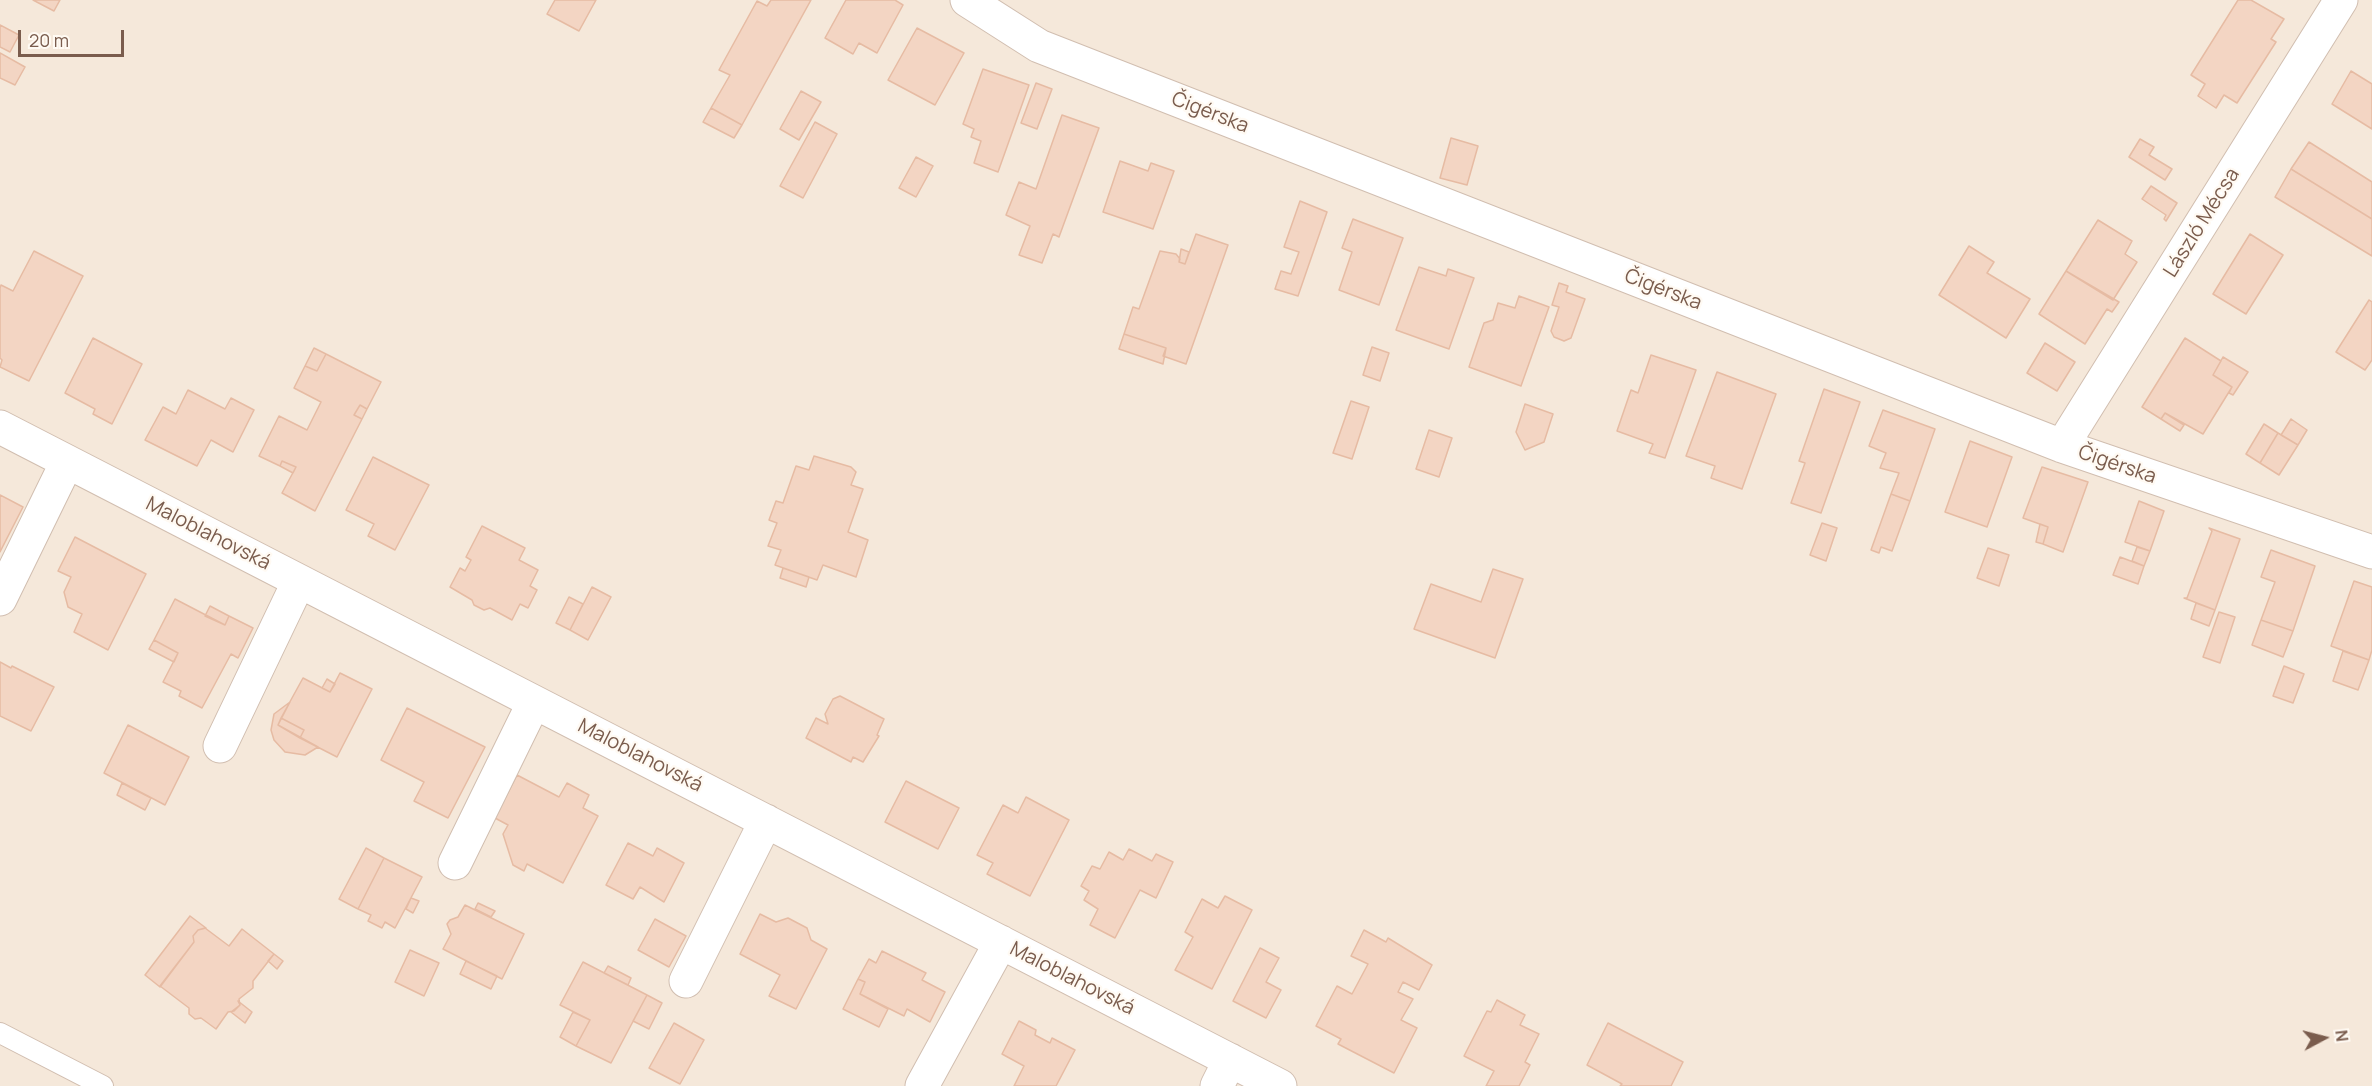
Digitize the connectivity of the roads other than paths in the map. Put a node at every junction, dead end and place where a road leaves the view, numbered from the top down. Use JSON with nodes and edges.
{"nodes":[{"id":1,"x":967,"y":0,"type":"edge"},
{"id":2,"x":2341,"y":0,"type":"edge"},
{"id":3,"x":0,"y":427,"type":"edge"},
{"id":4,"x":2062,"y":446,"type":"junction"},
{"id":5,"x":67,"y":462,"type":"junction"},
{"id":6,"x":2372,"y":552,"type":"edge"},
{"id":7,"x":299,"y":581,"type":"junction"},
{"id":8,"x":0,"y":599,"type":"edge"},
{"id":9,"x":534,"y":702,"type":"junction"},
{"id":10,"x":220,"y":746,"type":"dead end"},
{"id":11,"x":766,"y":821,"type":"junction"},
{"id":12,"x":455,"y":863,"type":"dead end"},
{"id":13,"x":1001,"y":942,"type":"junction"},
{"id":14,"x":686,"y":981,"type":"dead end"},
{"id":15,"x":0,"y":1033,"type":"edge"},
{"id":16,"x":1223,"y":1073,"type":"edge"},
{"id":17,"x":103,"y":1086,"type":"edge"},
{"id":18,"x":922,"y":1086,"type":"edge"},
{"id":19,"x":1280,"y":1086,"type":"edge"}],
"edges":[{"from":1,"to":4,"type":"street","name":"Čigérska"},
{"from":2,"to":4,"type":"street","name":"László Mécsa"},
{"from":3,"to":5,"type":"street","name":"Maloblahovská"},
{"from":4,"to":6,"type":"street","name":"Čigérska"},
{"from":5,"to":7,"type":"street","name":"Maloblahovská"},
{"from":5,"to":8,"type":"street"},
{"from":7,"to":9,"type":"street","name":"Maloblahovská"},
{"from":7,"to":10,"type":"street"},
{"from":9,"to":11,"type":"street","name":"Maloblahovská"},
{"from":9,"to":12,"type":"street"},
{"from":11,"to":13,"type":"street","name":"Maloblahovská"},
{"from":11,"to":14,"type":"street"},
{"from":13,"to":16,"type":"street","name":"Maloblahovská"},
{"from":13,"to":18,"type":"street"},
{"from":15,"to":17,"type":"lane"},
{"from":16,"to":19,"type":"street","name":"Maloblahovská"}]}
